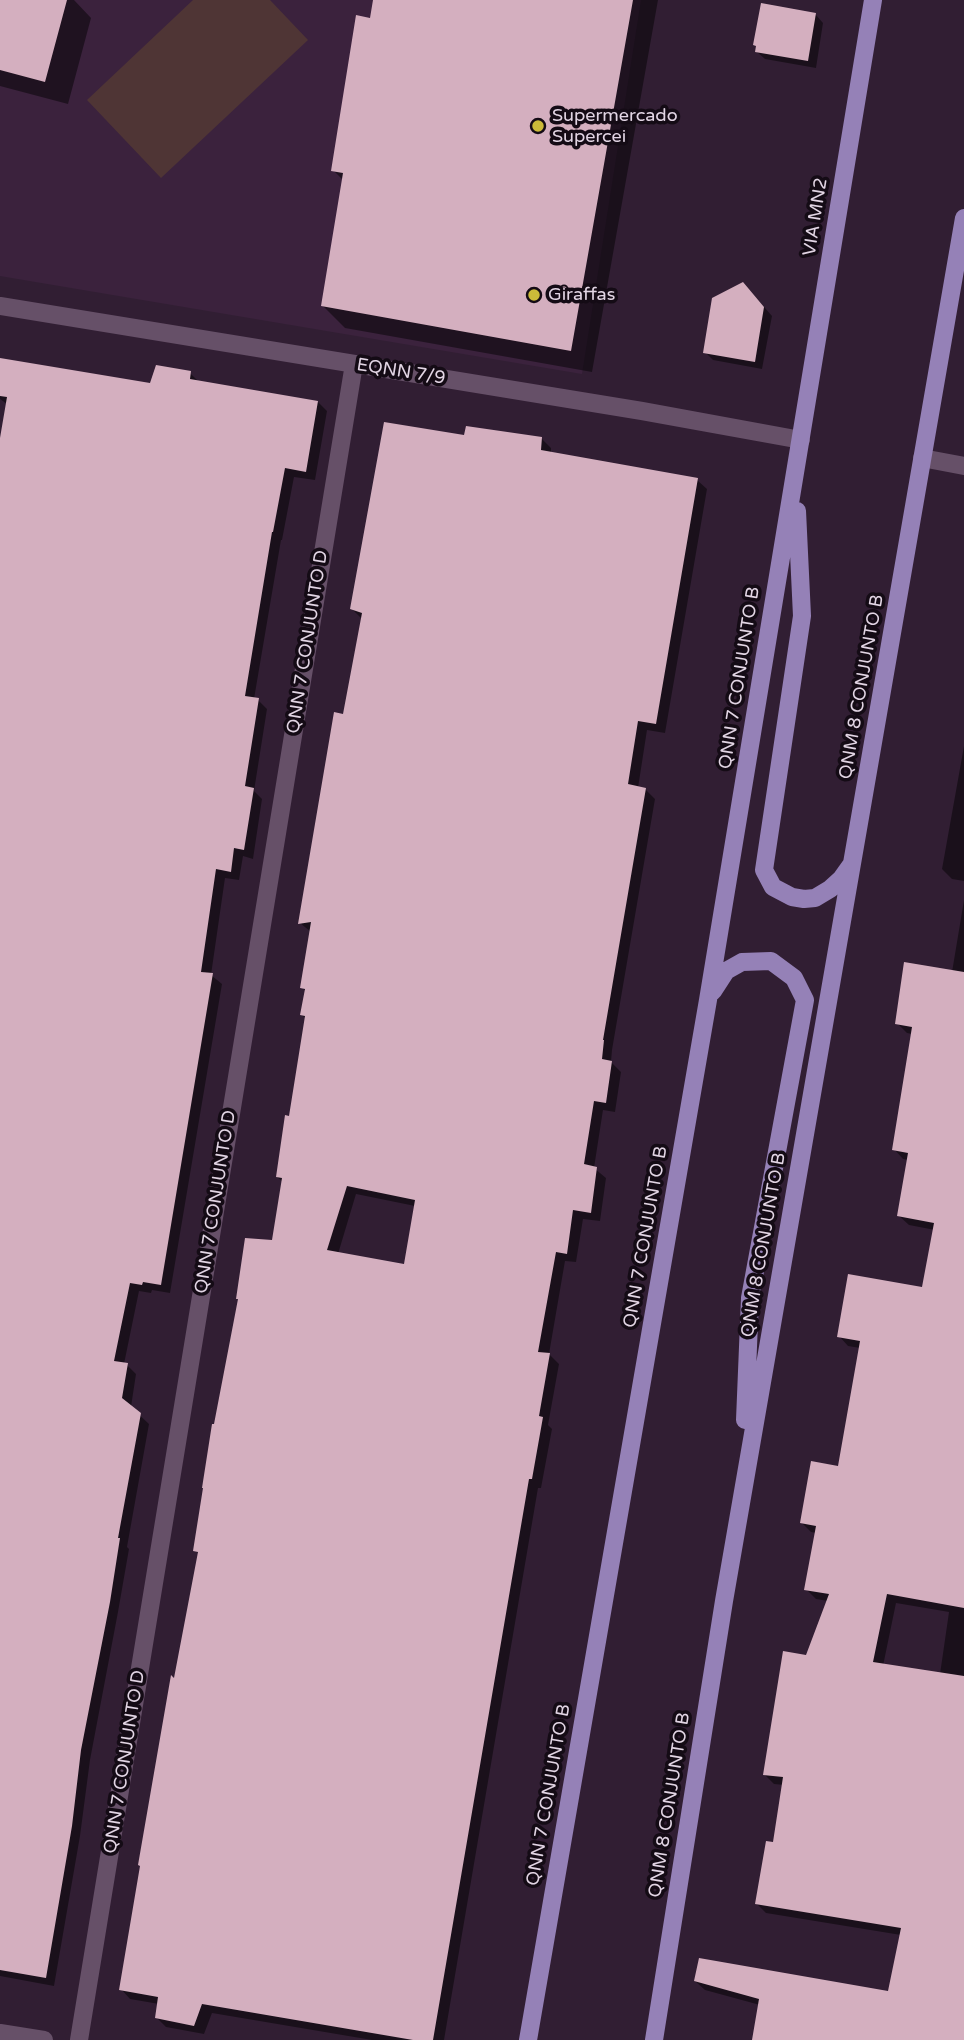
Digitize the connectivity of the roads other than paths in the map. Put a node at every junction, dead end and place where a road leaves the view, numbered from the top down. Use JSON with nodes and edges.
{"nodes":[{"id":1,"x":873,"y":0,"type":"edge"},
{"id":2,"x":964,"y":218,"type":"edge"},
{"id":3,"x":0,"y":306,"type":"edge"},
{"id":4,"x":354,"y":364,"type":"junction"},
{"id":5,"x":801,"y":440,"type":"junction"},
{"id":6,"x":922,"y":458,"type":"junction"},
{"id":7,"x":964,"y":466,"type":"edge"},
{"id":8,"x":795,"y":476,"type":"junction"},
{"id":9,"x":853,"y":861,"type":"junction"},
{"id":10,"x":708,"y":1000,"type":"junction"},
{"id":11,"x":743,"y":1490,"type":"junction"},
{"id":12,"x":0,"y":2033,"type":"edge"},
{"id":13,"x":44,"y":2040,"type":"edge"},
{"id":14,"x":79,"y":2040,"type":"edge"},
{"id":15,"x":528,"y":2040,"type":"edge"},
{"id":16,"x":654,"y":2040,"type":"edge"}],
"edges":[{"from":1,"to":5,"type":"main road","name":"VIA MN2"},
{"from":2,"to":6,"type":"main road"},
{"from":3,"to":4,"type":"street","name":"EQNN 7/9"},
{"from":4,"to":5,"type":"street","name":"EQNN 7/9"},
{"from":4,"to":14,"type":"street","name":"QNN 7 CONJUNTO D"},
{"from":5,"to":8,"type":"main road","name":"QNN 7 CONJUNTO B"},
{"from":6,"to":7,"type":"street"},
{"from":6,"to":9,"type":"main road","name":"QNM 8 CONJUNTO B"},
{"from":8,"to":9,"type":"main road"},
{"from":8,"to":10,"type":"main road","name":"QNN 7 CONJUNTO B"},
{"from":9,"to":11,"type":"main road","name":"QNM 8 CONJUNTO B"},
{"from":10,"to":11,"type":"main road"},
{"from":10,"to":15,"type":"main road","name":"QNN 7 CONJUNTO B"},
{"from":11,"to":16,"type":"main road","name":"QNM 8 CONJUNTO B"},
{"from":12,"to":13,"type":"street"}]}
